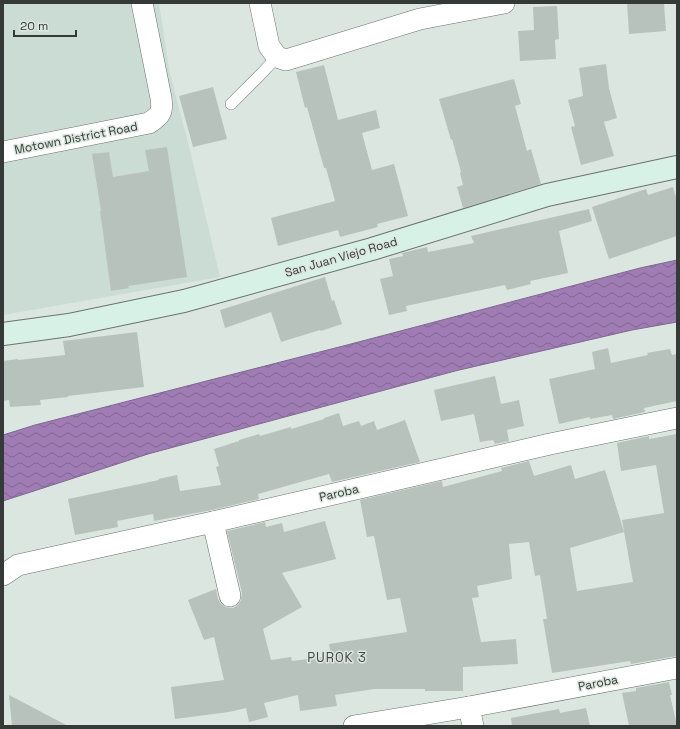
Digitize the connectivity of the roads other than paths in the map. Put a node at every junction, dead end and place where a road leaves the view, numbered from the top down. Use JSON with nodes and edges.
{"nodes":[{"id":1,"x":142,"y":3,"type":"edge"},
{"id":2,"x":260,"y":3,"type":"edge"},
{"id":3,"x":504,"y":3,"type":"edge"},
{"id":4,"x":418,"y":11,"type":"edge"},
{"id":5,"x":277,"y":57,"type":"junction"},
{"id":6,"x":231,"y":104,"type":"dead end"},
{"id":7,"x":3,"y":152,"type":"edge"},
{"id":8,"x":677,"y":167,"type":"edge"},
{"id":9,"x":3,"y":334,"type":"edge"},
{"id":10,"x":676,"y":420,"type":"edge"},
{"id":11,"x":213,"y":522,"type":"junction"},
{"id":12,"x":3,"y":575,"type":"edge"},
{"id":13,"x":230,"y":596,"type":"dead end"},
{"id":14,"x":677,"y":668,"type":"edge"},
{"id":15,"x":471,"y":716,"type":"edge"},
{"id":16,"x":354,"y":726,"type":"edge"}],
"edges":[{"from":1,"to":7,"type":"street","name":"Motown District Road"},
{"from":2,"to":5,"type":"street"},
{"from":3,"to":4,"type":"street"},
{"from":4,"to":5,"type":"street"},
{"from":5,"to":6,"type":"lane"},
{"from":8,"to":9,"type":"street","name":"San Juan Viejo Road"},
{"from":10,"to":11,"type":"street","name":"Paroba"},
{"from":11,"to":12,"type":"street","name":"Paroba"},
{"from":11,"to":13,"type":"street"},
{"from":14,"to":15,"type":"street","name":"Paroba"},
{"from":15,"to":16,"type":"street","name":"Paroba"}]}
